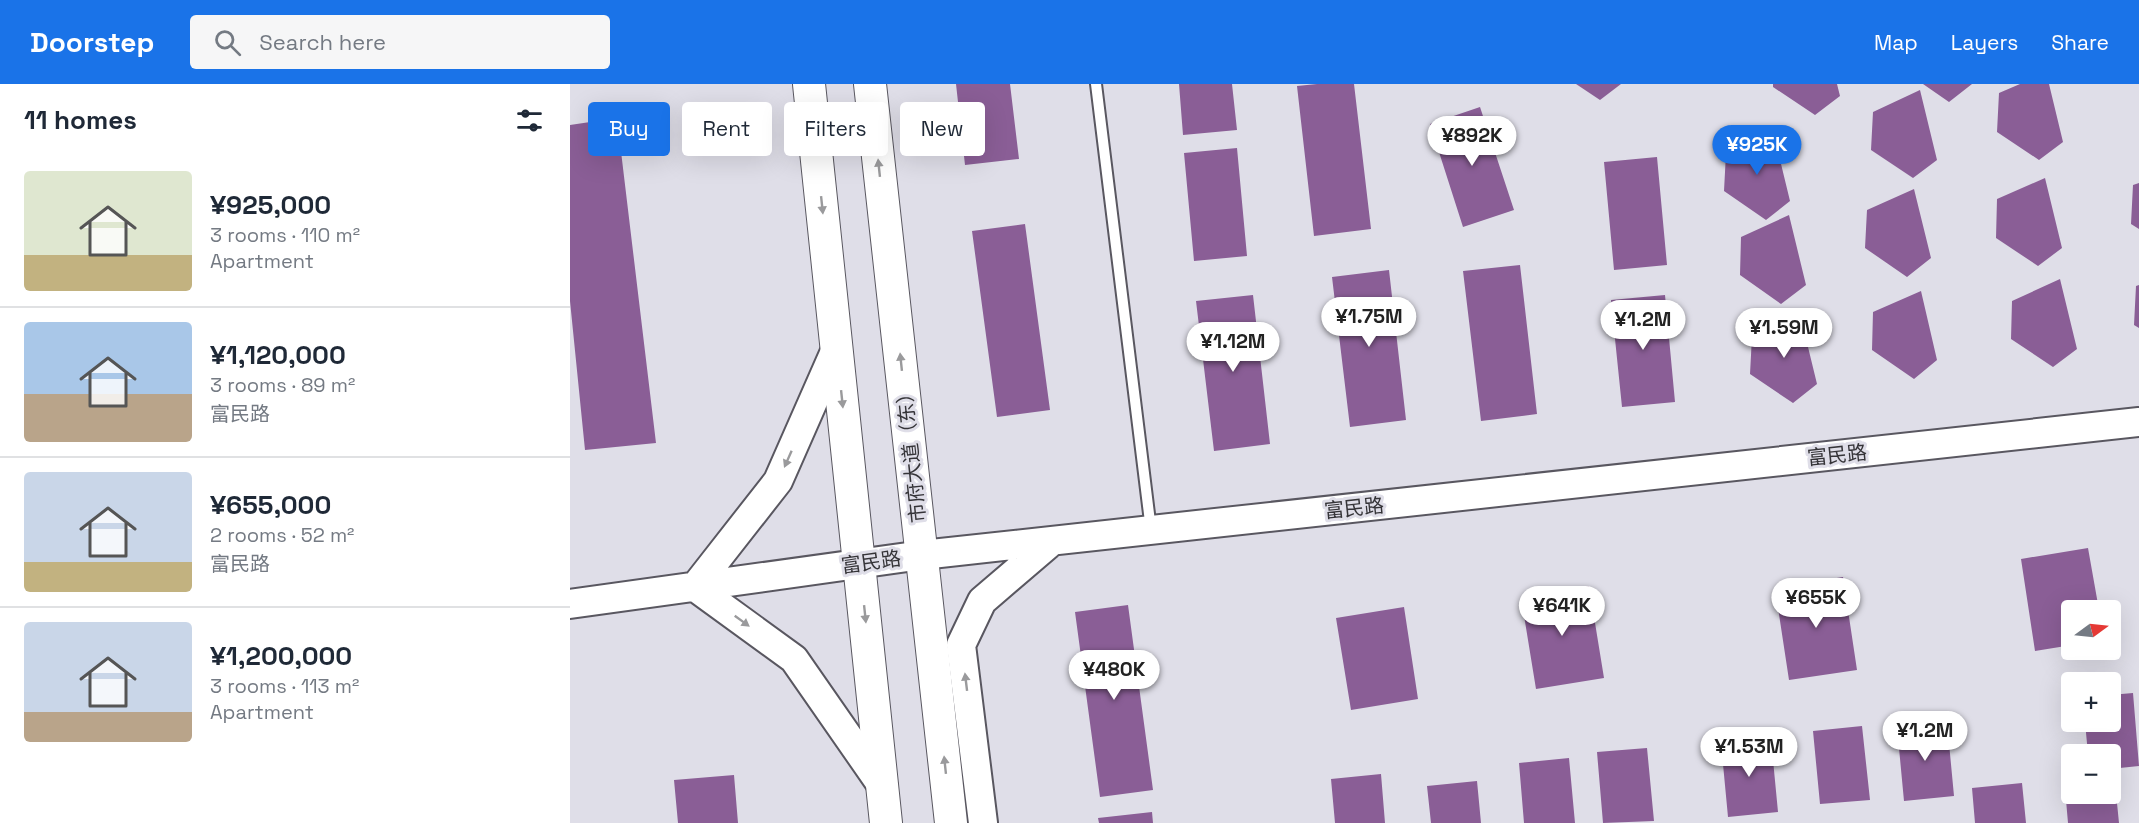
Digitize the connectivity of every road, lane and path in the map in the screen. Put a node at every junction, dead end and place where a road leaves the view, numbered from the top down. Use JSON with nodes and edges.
{"nodes":[{"id":1,"x":809,"y":84,"type":"edge"},
{"id":2,"x":870,"y":84,"type":"edge"},
{"id":3,"x":1096,"y":84,"type":"edge"},
{"id":4,"x":837,"y":348,"type":"junction"},
{"id":5,"x":2139,"y":422,"type":"edge"},
{"id":6,"x":1151,"y":530,"type":"junction"},
{"id":7,"x":1052,"y":541,"type":"junction"},
{"id":8,"x":922,"y":555,"type":"junction"},
{"id":9,"x":860,"y":564,"type":"junction"},
{"id":10,"x":695,"y":587,"type":"junction"},
{"id":11,"x":570,"y":604,"type":"edge"},
{"id":12,"x":883,"y":787,"type":"junction"},
{"id":13,"x":886,"y":823,"type":"edge"},
{"id":14,"x":951,"y":823,"type":"edge"},
{"id":15,"x":983,"y":823,"type":"edge"}],
"edges":[{"from":1,"to":4,"type":"main road","one_way":true},
{"from":8,"to":2,"type":"main road","name":"市府大道（东）","one_way":true},
{"from":3,"to":6,"type":"lane"},
{"from":4,"to":9,"type":"main road","one_way":true},
{"from":4,"to":10,"type":"street","one_way":true},
{"from":5,"to":6,"type":"street","name":"富民路"},
{"from":6,"to":7,"type":"street","name":"富民路"},
{"from":7,"to":8,"type":"street","name":"富民路"},
{"from":15,"to":7,"type":"street","one_way":true},
{"from":8,"to":9,"type":"street","name":"富民路"},
{"from":14,"to":8,"type":"main road","name":"市府大道（东）","one_way":true},
{"from":9,"to":10,"type":"street","name":"富民路"},
{"from":9,"to":12,"type":"main road","one_way":true},
{"from":10,"to":11,"type":"street","name":"富民路"},
{"from":10,"to":12,"type":"street","one_way":true},
{"from":12,"to":13,"type":"main road"}]}
